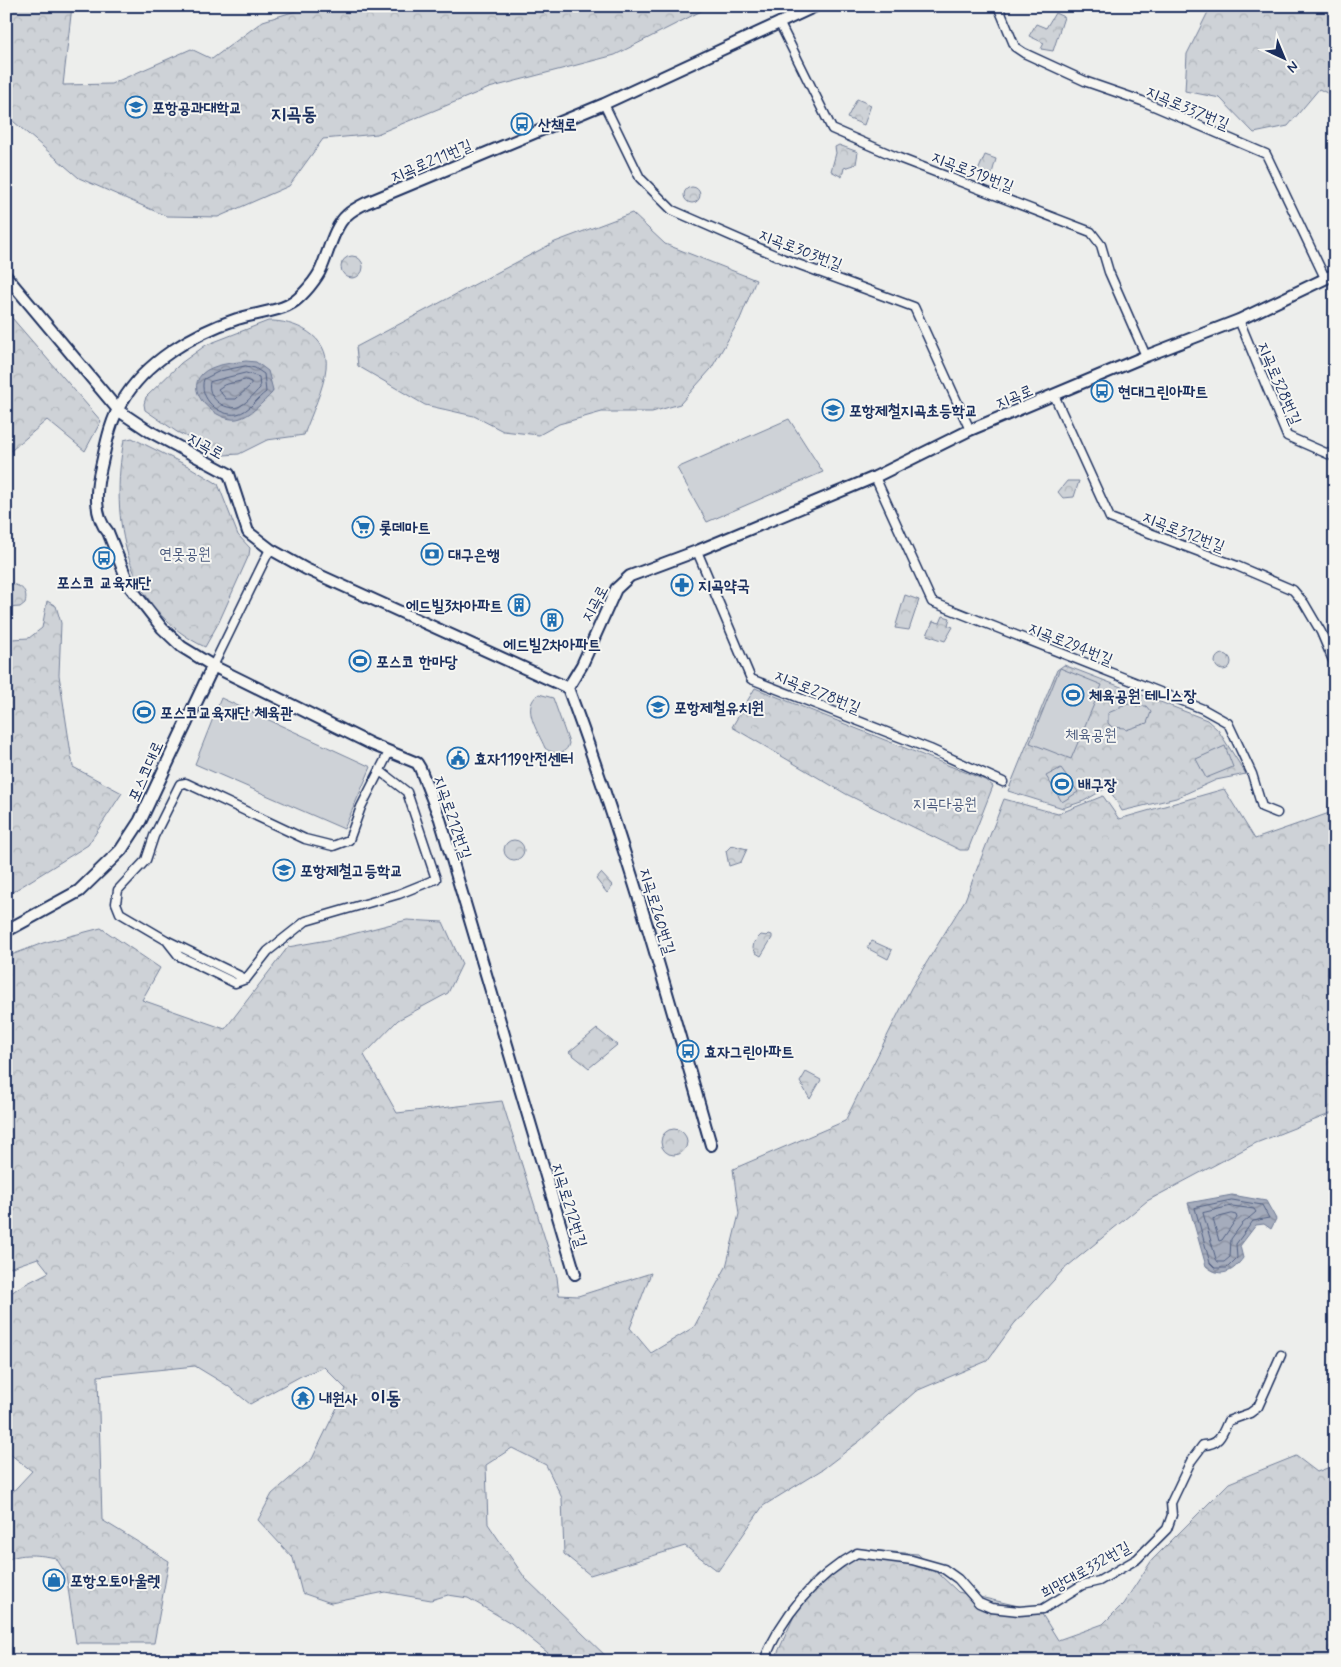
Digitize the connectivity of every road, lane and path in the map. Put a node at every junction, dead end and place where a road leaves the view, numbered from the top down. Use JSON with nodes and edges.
{"nodes":[{"id":1,"x":816,"y":6,"type":"edge"},
{"id":2,"x":998,"y":6,"type":"edge"},
{"id":3,"x":779,"y":22,"type":"junction"},
{"id":4,"x":604,"y":104,"type":"junction"},
{"id":5,"x":6,"y":276,"type":"edge"},
{"id":6,"x":1330,"y":276,"type":"edge"},
{"id":7,"x":1238,"y":320,"type":"junction"},
{"id":8,"x":1146,"y":356,"type":"junction"},
{"id":9,"x":1054,"y":395,"type":"junction"},
{"id":10,"x":118,"y":411,"type":"junction"},
{"id":11,"x":970,"y":430,"type":"junction"},
{"id":12,"x":1335,"y":457,"type":"edge"},
{"id":13,"x":875,"y":477,"type":"junction"},
{"id":14,"x":270,"y":549,"type":"junction"},
{"id":15,"x":697,"y":551,"type":"junction"},
{"id":16,"x":1335,"y":665,"type":"edge"},
{"id":17,"x":213,"y":666,"type":"junction"},
{"id":18,"x":568,"y":688,"type":"junction"},
{"id":19,"x":389,"y":752,"type":"junction"},
{"id":20,"x":380,"y":771,"type":"junction"},
{"id":21,"x":1003,"y":782,"type":"dead end"},
{"id":22,"x":1277,"y":814,"type":"dead end"},
{"id":23,"x":6,"y":931,"type":"edge"},
{"id":24,"x":711,"y":1145,"type":"dead end"},
{"id":25,"x":575,"y":1274,"type":"dead end"},
{"id":26,"x":1281,"y":1355,"type":"dead end"},
{"id":27,"x":764,"y":1661,"type":"edge"}],
"edges":[{"from":1,"to":3,"type":"main road","name":"지곡로211번길"},
{"from":2,"to":6,"type":"street","name":"지곡로337번길"},
{"from":3,"to":4,"type":"main road","name":"지곡로211번길"},
{"from":3,"to":8,"type":"street","name":"지곡로319번길"},
{"from":4,"to":10,"type":"main road","name":"지곡로211번길"},
{"from":4,"to":11,"type":"street","name":"지곡로303번길"},
{"from":5,"to":10,"type":"main road","name":"지곡로"},
{"from":6,"to":7,"type":"main road","name":"지곡로"},
{"from":7,"to":8,"type":"main road","name":"지곡로"},
{"from":7,"to":12,"type":"street","name":"지곡로328번길"},
{"from":8,"to":9,"type":"main road","name":"지곡로"},
{"from":9,"to":11,"type":"main road","name":"지곡로"},
{"from":9,"to":16,"type":"street","name":"지곡로312번길"},
{"from":10,"to":14,"type":"main road","name":"지곡로"},
{"from":10,"to":17,"type":"main road","name":"지곡로212번길"},
{"from":11,"to":13,"type":"main road","name":"지곡로"},
{"from":13,"to":15,"type":"main road","name":"지곡로"},
{"from":13,"to":22,"type":"street","name":"지곡로294번길"},
{"from":14,"to":17,"type":"street","name":"포스코대로"},
{"from":14,"to":18,"type":"main road","name":"지곡로"},
{"from":15,"to":18,"type":"main road","name":"지곡로"},
{"from":15,"to":21,"type":"street","name":"지곡로278번길"},
{"from":17,"to":19,"type":"main road","name":"지곡로212번길"},
{"from":17,"to":23,"type":"main road","name":"포스코대로"},
{"from":18,"to":24,"type":"main road","name":"지곡로260번길"},
{"from":19,"to":20,"type":"street"},
{"from":19,"to":25,"type":"main road","name":"지곡로212번길"},
{"from":20,"to":20,"type":"street"},
{"from":26,"to":27,"type":"street","name":"희망대로332번길"}]}
